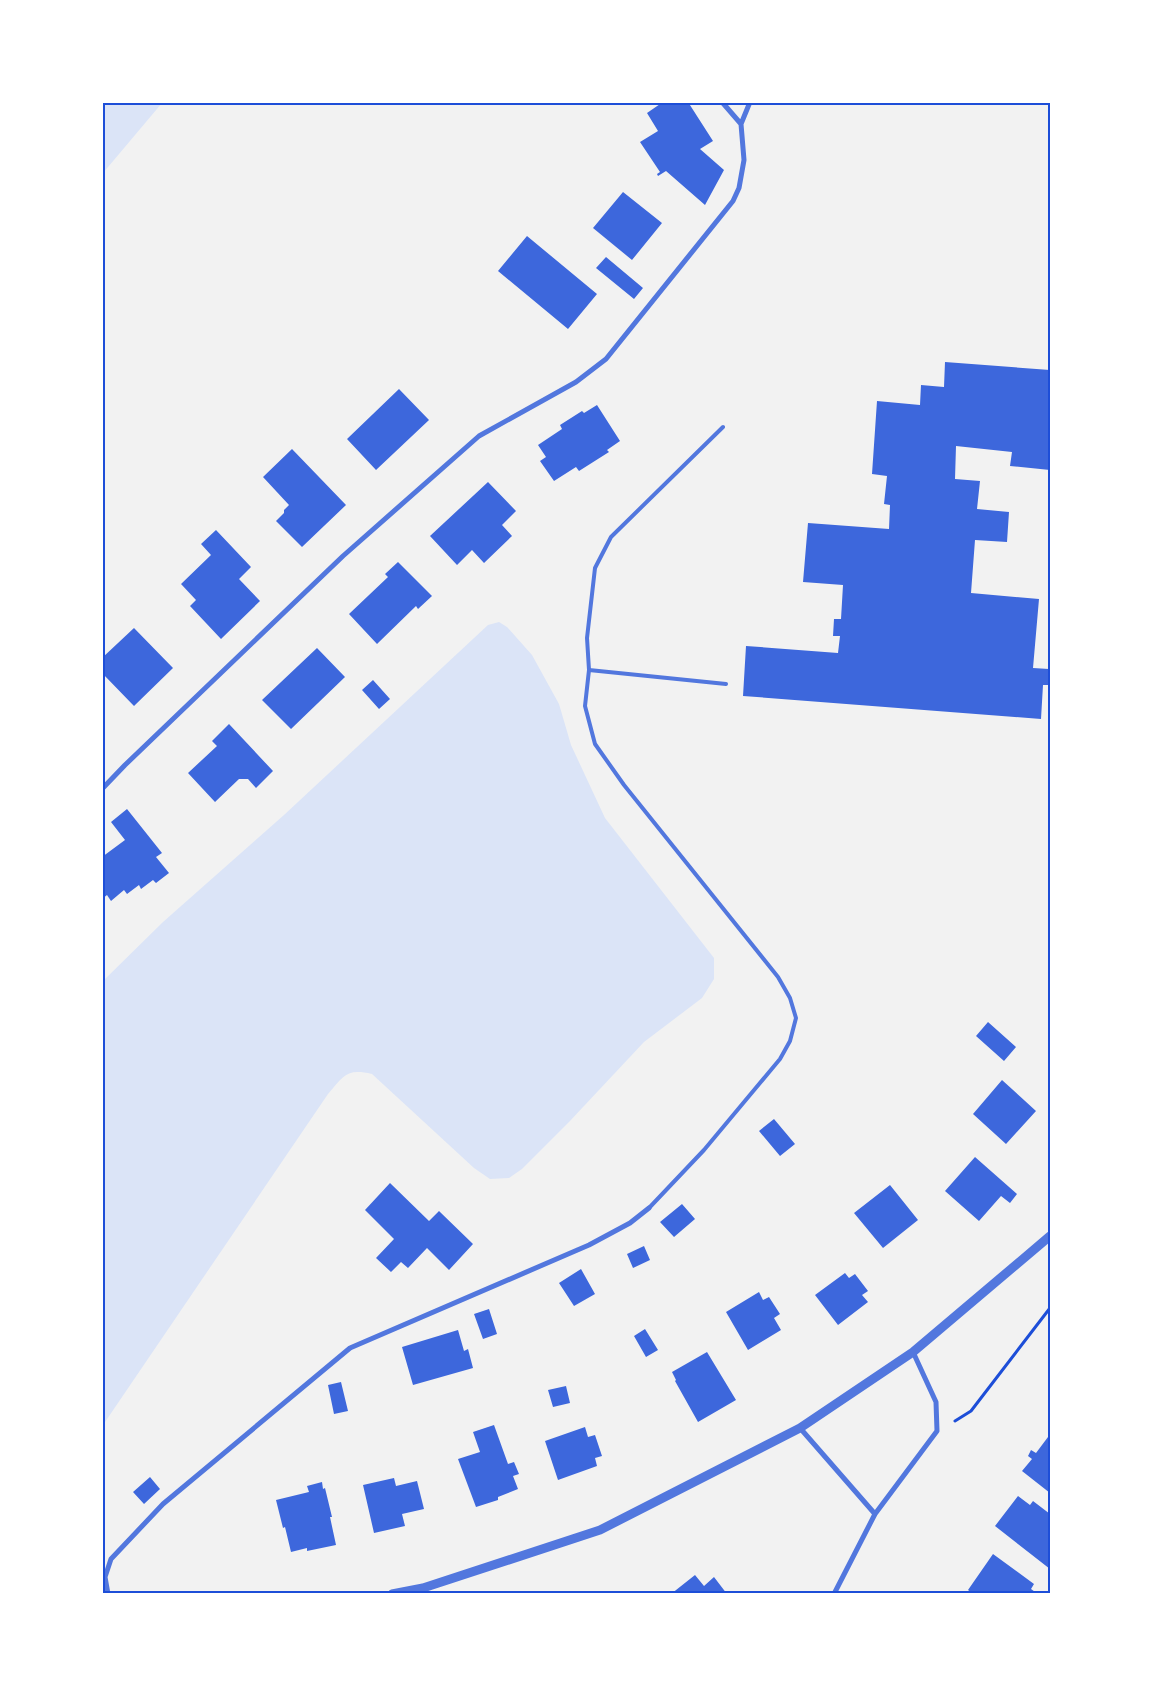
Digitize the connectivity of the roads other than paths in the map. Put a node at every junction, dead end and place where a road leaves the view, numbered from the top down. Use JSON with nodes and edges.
{"nodes":[{"id":1,"x":722,"y":102,"type":"edge"},
{"id":2,"x":750,"y":102,"type":"edge"},
{"id":3,"x":741,"y":124,"type":"junction"},
{"id":4,"x":723,"y":427,"type":"dead end"},
{"id":5,"x":589,"y":670,"type":"junction"},
{"id":6,"x":726,"y":684,"type":"dead end"},
{"id":7,"x":102,"y":789,"type":"edge"},
{"id":8,"x":649,"y":1208,"type":"joint"},
{"id":9,"x":1050,"y":1236,"type":"edge"},
{"id":10,"x":913,"y":1352,"type":"junction"},
{"id":11,"x":800,"y":1428,"type":"junction"},
{"id":12,"x":875,"y":1514,"type":"junction"},
{"id":13,"x":108,"y":1594,"type":"edge"},
{"id":14,"x":392,"y":1594,"type":"edge"},
{"id":15,"x":834,"y":1594,"type":"edge"}],
"edges":[{"from":1,"to":3,"type":"street"},
{"from":2,"to":3,"type":"street"},
{"from":3,"to":7,"type":"street"},
{"from":4,"to":5,"type":"lane"},
{"from":5,"to":6,"type":"lane"},
{"from":5,"to":8,"type":"lane"},
{"from":8,"to":13,"type":"street"},
{"from":9,"to":10,"type":"street"},
{"from":10,"to":11,"type":"street"},
{"from":10,"to":12,"type":"street"},
{"from":11,"to":12,"type":"street"},
{"from":11,"to":14,"type":"street"},
{"from":12,"to":15,"type":"street"}]}
